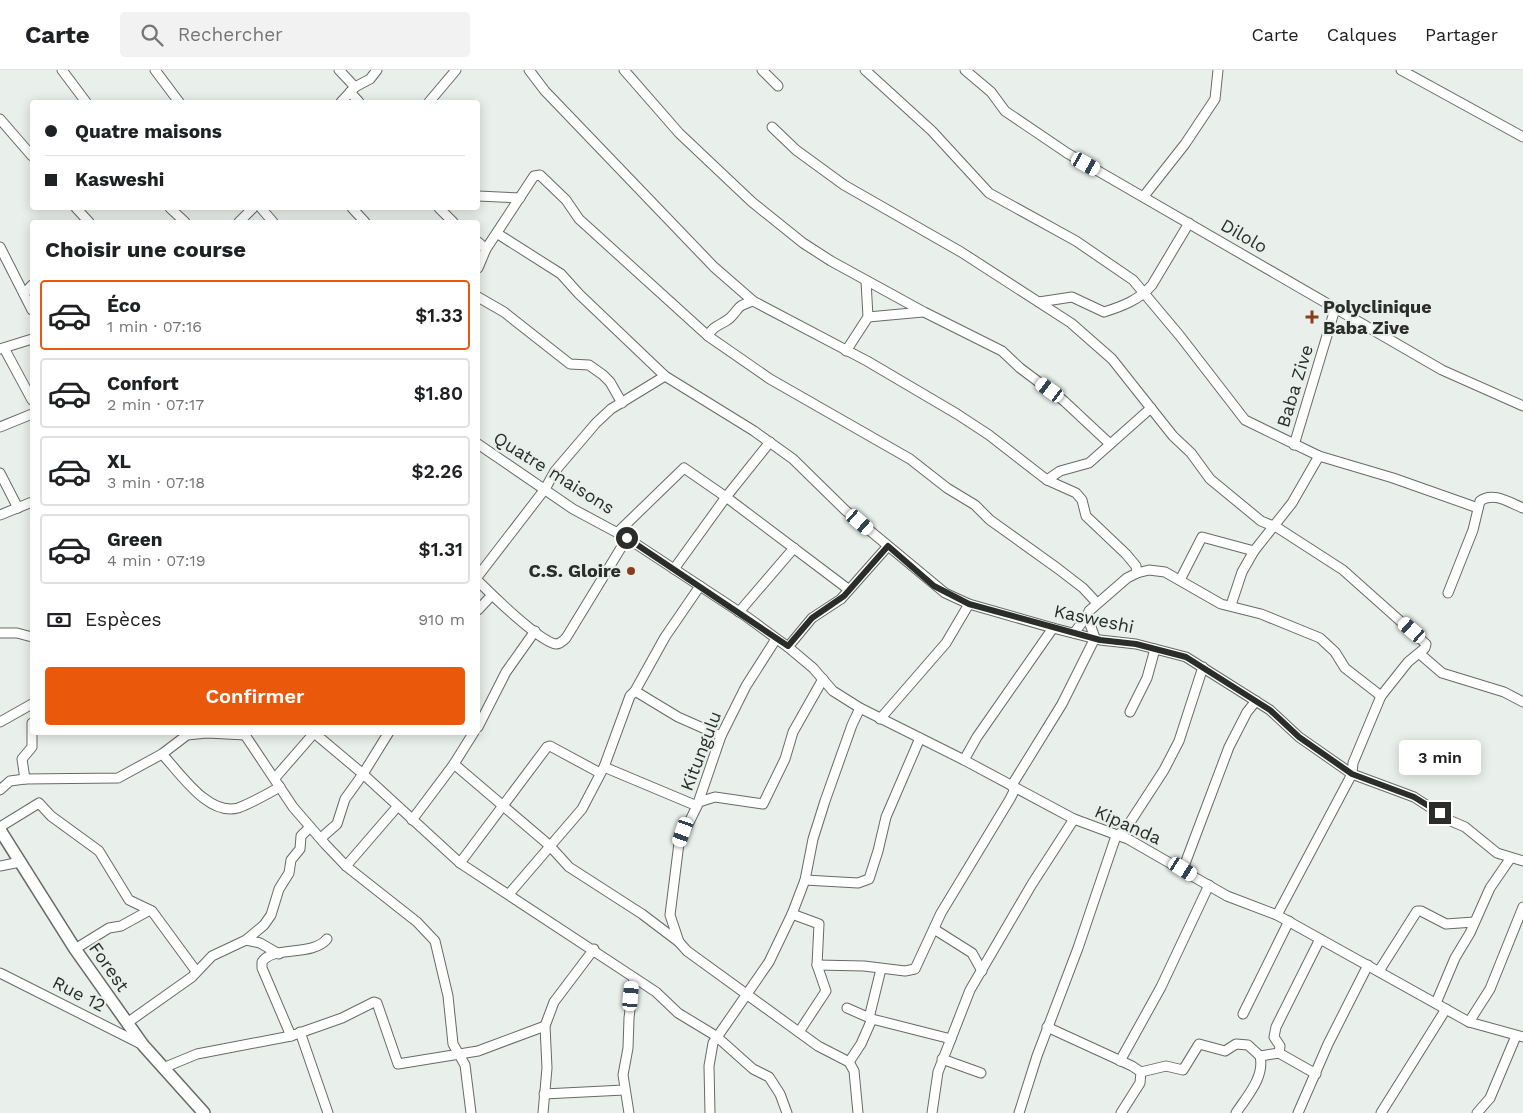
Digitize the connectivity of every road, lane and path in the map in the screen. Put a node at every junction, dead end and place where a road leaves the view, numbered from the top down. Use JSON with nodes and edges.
{"nodes":[{"id":1,"x":155,"y":70,"type":"edge"},
{"id":2,"x":339,"y":70,"type":"edge"},
{"id":3,"x":377,"y":70,"type":"edge"},
{"id":4,"x":456,"y":70,"type":"edge"},
{"id":5,"x":529,"y":70,"type":"edge"},
{"id":6,"x":624,"y":70,"type":"edge"},
{"id":7,"x":762,"y":70,"type":"edge"},
{"id":8,"x":865,"y":70,"type":"edge"},
{"id":9,"x":966,"y":70,"type":"edge"},
{"id":10,"x":1218,"y":70,"type":"edge"},
{"id":11,"x":1401,"y":70,"type":"edge"},
{"id":12,"x":66,"y":72,"type":"edge"},
{"id":13,"x":778,"y":86,"type":"dead end"},
{"id":14,"x":352,"y":89,"type":"junction"},
{"id":15,"x":85,"y":100,"type":"edge"},
{"id":16,"x":178,"y":100,"type":"edge"},
{"id":17,"x":343,"y":100,"type":"edge"},
{"id":18,"x":358,"y":100,"type":"edge"},
{"id":19,"x":431,"y":100,"type":"edge"},
{"id":20,"x":0,"y":119,"type":"edge"},
{"id":21,"x":772,"y":127,"type":"dead end"},
{"id":22,"x":1523,"y":137,"type":"edge"},
{"id":23,"x":30,"y":154,"type":"edge"},
{"id":24,"x":480,"y":196,"type":"edge"},
{"id":25,"x":1144,"y":196,"type":"junction"},
{"id":26,"x":520,"y":198,"type":"junction"},
{"id":27,"x":78,"y":210,"type":"edge"},
{"id":28,"x":172,"y":210,"type":"edge"},
{"id":29,"x":251,"y":210,"type":"edge"},
{"id":30,"x":263,"y":210,"type":"edge"},
{"id":31,"x":354,"y":210,"type":"edge"},
{"id":32,"x":443,"y":210,"type":"edge"},
{"id":33,"x":87,"y":220,"type":"edge"},
{"id":34,"x":182,"y":220,"type":"edge"},
{"id":35,"x":241,"y":220,"type":"edge"},
{"id":36,"x":271,"y":220,"type":"edge"},
{"id":37,"x":363,"y":220,"type":"edge"},
{"id":38,"x":451,"y":220,"type":"edge"},
{"id":39,"x":1190,"y":223,"type":"junction"},
{"id":40,"x":498,"y":234,"type":"junction"},
{"id":41,"x":480,"y":244,"type":"edge"},
{"id":42,"x":0,"y":247,"type":"edge"},
{"id":43,"x":486,"y":249,"type":"junction"},
{"id":44,"x":480,"y":263,"type":"edge"},
{"id":45,"x":866,"y":281,"type":"junction"},
{"id":46,"x":30,"y":287,"type":"edge"},
{"id":47,"x":1145,"y":293,"type":"junction"},
{"id":48,"x":24,"y":294,"type":"junction"},
{"id":49,"x":480,"y":298,"type":"edge"},
{"id":50,"x":753,"y":301,"type":"junction"},
{"id":51,"x":1040,"y":302,"type":"junction"},
{"id":52,"x":30,"y":306,"type":"edge"},
{"id":53,"x":1335,"y":309,"type":"junction"},
{"id":54,"x":924,"y":312,"type":"junction"},
{"id":55,"x":868,"y":317,"type":"junction"},
{"id":56,"x":708,"y":336,"type":"junction"},
{"id":57,"x":30,"y":340,"type":"edge"},
{"id":58,"x":2,"y":348,"type":"edge"},
{"id":59,"x":846,"y":351,"type":"junction"},
{"id":60,"x":665,"y":376,"type":"junction"},
{"id":61,"x":30,"y":397,"type":"edge"},
{"id":62,"x":622,"y":403,"type":"junction"},
{"id":63,"x":1523,"y":406,"type":"edge"},
{"id":64,"x":1151,"y":408,"type":"junction"},
{"id":65,"x":30,"y":415,"type":"edge"},
{"id":66,"x":0,"y":427,"type":"edge"},
{"id":67,"x":770,"y":442,"type":"junction"},
{"id":68,"x":1110,"y":444,"type":"junction"},
{"id":69,"x":480,"y":445,"type":"edge"},
{"id":70,"x":1294,"y":445,"type":"junction"},
{"id":71,"x":1319,"y":456,"type":"junction"},
{"id":72,"x":0,"y":473,"type":"edge"},
{"id":73,"x":1047,"y":480,"type":"junction"},
{"id":74,"x":545,"y":488,"type":"junction"},
{"id":75,"x":726,"y":497,"type":"junction"},
{"id":76,"x":30,"y":503,"type":"edge"},
{"id":77,"x":18,"y":508,"type":"junction"},
{"id":78,"x":1478,"y":508,"type":"junction"},
{"id":79,"x":1523,"y":508,"type":"edge"},
{"id":80,"x":0,"y":515,"type":"edge"},
{"id":81,"x":1274,"y":526,"type":"junction"},
{"id":82,"x":618,"y":532,"type":"junction"},
{"id":83,"x":627,"y":538,"type":"junction"},
{"id":84,"x":888,"y":546,"type":"junction"},
{"id":85,"x":794,"y":548,"type":"junction"},
{"id":86,"x":1254,"y":551,"type":"junction"},
{"id":87,"x":674,"y":569,"type":"junction"},
{"id":88,"x":480,"y":573,"type":"edge"},
{"id":89,"x":1137,"y":573,"type":"junction"},
{"id":90,"x":1180,"y":580,"type":"junction"},
{"id":91,"x":480,"y":583,"type":"edge"},
{"id":92,"x":700,"y":586,"type":"junction"},
{"id":93,"x":848,"y":589,"type":"junction"},
{"id":94,"x":1448,"y":593,"type":"dead end"},
{"id":95,"x":492,"y":594,"type":"junction"},
{"id":96,"x":752,"y":597,"type":"junction"},
{"id":97,"x":1097,"y":603,"type":"junction"},
{"id":98,"x":728,"y":604,"type":"junction"},
{"id":99,"x":969,"y":604,"type":"junction"},
{"id":100,"x":1231,"y":605,"type":"junction"},
{"id":101,"x":480,"y":608,"type":"edge"},
{"id":102,"x":739,"y":612,"type":"junction"},
{"id":103,"x":1087,"y":616,"type":"junction"},
{"id":104,"x":1053,"y":628,"type":"junction"},
{"id":105,"x":535,"y":631,"type":"junction"},
{"id":106,"x":0,"y":633,"type":"edge"},
{"id":107,"x":1074,"y":633,"type":"junction"},
{"id":108,"x":30,"y":637,"type":"edge"},
{"id":109,"x":1095,"y":638,"type":"junction"},
{"id":110,"x":776,"y":639,"type":"junction"},
{"id":111,"x":788,"y":646,"type":"junction"},
{"id":112,"x":1155,"y":649,"type":"junction"},
{"id":113,"x":1420,"y":654,"type":"junction"},
{"id":114,"x":1204,"y":667,"type":"junction"},
{"id":115,"x":823,"y":679,"type":"junction"},
{"id":116,"x":635,"y":691,"type":"junction"},
{"id":117,"x":1381,"y":696,"type":"junction"},
{"id":118,"x":1256,"y":701,"type":"junction"},
{"id":119,"x":1523,"y":702,"type":"edge"},
{"id":120,"x":30,"y":705,"type":"edge"},
{"id":121,"x":860,"y":708,"type":"junction"},
{"id":122,"x":1130,"y":712,"type":"dead end"},
{"id":123,"x":880,"y":718,"type":"junction"},
{"id":124,"x":0,"y":722,"type":"edge"},
{"id":125,"x":480,"y":723,"type":"edge"},
{"id":126,"x":32,"y":735,"type":"edge"},
{"id":127,"x":187,"y":735,"type":"edge"},
{"id":128,"x":245,"y":735,"type":"edge"},
{"id":129,"x":312,"y":735,"type":"edge"},
{"id":130,"x":316,"y":735,"type":"edge"},
{"id":131,"x":387,"y":735,"type":"edge"},
{"id":132,"x":472,"y":735,"type":"edge"},
{"id":133,"x":721,"y":736,"type":"junction"},
{"id":134,"x":920,"y":738,"type":"junction"},
{"id":135,"x":162,"y":754,"type":"junction"},
{"id":136,"x":964,"y":760,"type":"junction"},
{"id":137,"x":454,"y":764,"type":"junction"},
{"id":138,"x":602,"y":770,"type":"junction"},
{"id":139,"x":364,"y":774,"type":"junction"},
{"id":140,"x":1352,"y":774,"type":"junction"},
{"id":141,"x":25,"y":778,"type":"junction"},
{"id":142,"x":275,"y":778,"type":"junction"},
{"id":143,"x":1012,"y":785,"type":"junction"},
{"id":144,"x":280,"y":787,"type":"junction"},
{"id":145,"x":0,"y":790,"type":"edge"},
{"id":146,"x":698,"y":804,"type":"junction"},
{"id":147,"x":505,"y":806,"type":"junction"},
{"id":148,"x":398,"y":807,"type":"junction"},
{"id":149,"x":1074,"y":819,"type":"junction"},
{"id":150,"x":412,"y":820,"type":"junction"},
{"id":151,"x":310,"y":827,"type":"junction"},
{"id":152,"x":0,"y":828,"type":"edge"},
{"id":153,"x":1116,"y":836,"type":"junction"},
{"id":154,"x":321,"y":838,"type":"junction"},
{"id":155,"x":549,"y":845,"type":"junction"},
{"id":156,"x":1510,"y":859,"type":"junction"},
{"id":157,"x":1523,"y":861,"type":"edge"},
{"id":158,"x":20,"y":862,"type":"junction"},
{"id":159,"x":460,"y":863,"type":"junction"},
{"id":160,"x":0,"y":866,"type":"edge"},
{"id":161,"x":346,"y":866,"type":"junction"},
{"id":162,"x":1183,"y":869,"type":"junction"},
{"id":163,"x":806,"y":880,"type":"junction"},
{"id":164,"x":1209,"y":885,"type":"junction"},
{"id":165,"x":509,"y":894,"type":"junction"},
{"id":166,"x":1523,"y":907,"type":"edge"},
{"id":167,"x":150,"y":910,"type":"junction"},
{"id":168,"x":792,"y":914,"type":"junction"},
{"id":169,"x":1278,"y":915,"type":"junction"},
{"id":170,"x":671,"y":919,"type":"junction"},
{"id":171,"x":1289,"y":921,"type":"junction"},
{"id":172,"x":1474,"y":922,"type":"junction"},
{"id":173,"x":934,"y":929,"type":"junction"},
{"id":174,"x":663,"y":930,"type":"junction"},
{"id":175,"x":327,"y":939,"type":"dead end"},
{"id":176,"x":1320,"y":939,"type":"junction"},
{"id":177,"x":246,"y":940,"type":"junction"},
{"id":178,"x":679,"y":942,"type":"junction"},
{"id":179,"x":75,"y":949,"type":"junction"},
{"id":180,"x":594,"y":949,"type":"junction"},
{"id":181,"x":279,"y":954,"type":"junction"},
{"id":182,"x":817,"y":965,"type":"junction"},
{"id":183,"x":1368,"y":965,"type":"junction"},
{"id":184,"x":881,"y":969,"type":"junction"},
{"id":185,"x":196,"y":971,"type":"junction"},
{"id":186,"x":982,"y":971,"type":"junction"},
{"id":187,"x":1379,"y":971,"type":"junction"},
{"id":188,"x":0,"y":973,"type":"edge"},
{"id":189,"x":634,"y":978,"type":"junction"},
{"id":190,"x":747,"y":996,"type":"junction"},
{"id":191,"x":1436,"y":1004,"type":"junction"},
{"id":192,"x":847,"y":1008,"type":"dead end"},
{"id":193,"x":1446,"y":1009,"type":"junction"},
{"id":194,"x":1242,"y":1014,"type":"dead end"},
{"id":195,"x":871,"y":1018,"type":"junction"},
{"id":196,"x":1469,"y":1022,"type":"junction"},
{"id":197,"x":127,"y":1023,"type":"junction"},
{"id":198,"x":545,"y":1026,"type":"junction"},
{"id":199,"x":1048,"y":1027,"type":"junction"},
{"id":200,"x":799,"y":1032,"type":"junction"},
{"id":201,"x":296,"y":1034,"type":"junction"},
{"id":202,"x":716,"y":1036,"type":"junction"},
{"id":203,"x":1520,"y":1037,"type":"edge"},
{"id":204,"x":951,"y":1038,"type":"junction"},
{"id":205,"x":143,"y":1045,"type":"junction"},
{"id":206,"x":1279,"y":1053,"type":"junction"},
{"id":207,"x":460,"y":1054,"type":"junction"},
{"id":208,"x":1260,"y":1056,"type":"junction"},
{"id":209,"x":942,"y":1059,"type":"junction"},
{"id":210,"x":1120,"y":1061,"type":"junction"},
{"id":211,"x":849,"y":1062,"type":"junction"},
{"id":212,"x":163,"y":1068,"type":"junction"},
{"id":213,"x":1141,"y":1072,"type":"junction"},
{"id":214,"x":981,"y":1073,"type":"dead end"},
{"id":215,"x":1316,"y":1074,"type":"junction"},
{"id":216,"x":624,"y":1090,"type":"junction"},
{"id":217,"x":544,"y":1094,"type":"junction"},
{"id":218,"x":204,"y":1113,"type":"edge"},
{"id":219,"x":328,"y":1113,"type":"edge"},
{"id":220,"x":471,"y":1113,"type":"edge"},
{"id":221,"x":543,"y":1113,"type":"edge"},
{"id":222,"x":629,"y":1113,"type":"edge"},
{"id":223,"x":710,"y":1113,"type":"edge"},
{"id":224,"x":787,"y":1113,"type":"edge"},
{"id":225,"x":858,"y":1113,"type":"edge"},
{"id":226,"x":932,"y":1113,"type":"edge"},
{"id":227,"x":1019,"y":1113,"type":"edge"},
{"id":228,"x":1121,"y":1113,"type":"edge"},
{"id":229,"x":1236,"y":1113,"type":"edge"},
{"id":230,"x":1298,"y":1113,"type":"edge"},
{"id":231,"x":1381,"y":1113,"type":"edge"},
{"id":232,"x":1477,"y":1113,"type":"edge"}],
"edges":[{"from":1,"to":16,"type":"street"},
{"from":2,"to":14,"type":"street"},
{"from":3,"to":14,"type":"street"},
{"from":4,"to":19,"type":"street"},
{"from":5,"to":50,"type":"street"},
{"from":6,"to":45,"type":"street"},
{"from":7,"to":13,"type":"street"},
{"from":8,"to":47,"type":"street"},
{"from":9,"to":25,"type":"street","name":"Dilolo"},
{"from":10,"to":25,"type":"street"},
{"from":11,"to":22,"type":"street"},
{"from":12,"to":15,"type":"street"},
{"from":14,"to":17,"type":"street"},
{"from":14,"to":18,"type":"street"},
{"from":20,"to":23,"type":"street"},
{"from":21,"to":51,"type":"street"},
{"from":24,"to":26,"type":"street"},
{"from":25,"to":39,"type":"street","name":"Dilolo"},
{"from":26,"to":40,"type":"street"},
{"from":26,"to":56,"type":"street"},
{"from":27,"to":33,"type":"street"},
{"from":28,"to":34,"type":"street"},
{"from":29,"to":35,"type":"street"},
{"from":30,"to":36,"type":"street"},
{"from":31,"to":37,"type":"street"},
{"from":32,"to":38,"type":"street"},
{"from":39,"to":47,"type":"street"},
{"from":39,"to":53,"type":"street","name":"Dilolo"},
{"from":40,"to":43,"type":"street"},
{"from":40,"to":60,"type":"street","name":"Kasweshi"},
{"from":41,"to":43,"type":"street"},
{"from":42,"to":48,"type":"street"},
{"from":43,"to":44,"type":"street"},
{"from":45,"to":54,"type":"street"},
{"from":45,"to":55,"type":"street"},
{"from":46,"to":48,"type":"street"},
{"from":47,"to":51,"type":"street"},
{"from":47,"to":70,"type":"street"},
{"from":48,"to":52,"type":"street"},
{"from":49,"to":62,"type":"street"},
{"from":50,"to":56,"type":"street"},
{"from":50,"to":59,"type":"street"},
{"from":51,"to":64,"type":"street"},
{"from":53,"to":63,"type":"street","name":"Dilolo"},
{"from":53,"to":70,"type":"street","name":"Baba Zive"},
{"from":54,"to":55,"type":"street"},
{"from":54,"to":68,"type":"street"},
{"from":55,"to":59,"type":"street"},
{"from":56,"to":97,"type":"street"},
{"from":57,"to":58,"type":"street"},
{"from":58,"to":61,"type":"street"},
{"from":59,"to":73,"type":"street"},
{"from":60,"to":62,"type":"street"},
{"from":60,"to":67,"type":"street","name":"Kasweshi"},
{"from":62,"to":74,"type":"street"},
{"from":64,"to":68,"type":"street"},
{"from":64,"to":81,"type":"street"},
{"from":65,"to":66,"type":"street"},
{"from":67,"to":75,"type":"street"},
{"from":67,"to":84,"type":"street","name":"Kasweshi"},
{"from":68,"to":73,"type":"street"},
{"from":69,"to":74,"type":"street","name":"Quatre maisons"},
{"from":70,"to":71,"type":"street"},
{"from":71,"to":78,"type":"street"},
{"from":71,"to":81,"type":"street"},
{"from":72,"to":77,"type":"street"},
{"from":73,"to":89,"type":"street"},
{"from":74,"to":82,"type":"street","name":"Quatre maisons"},
{"from":74,"to":88,"type":"street"},
{"from":75,"to":82,"type":"street"},
{"from":75,"to":85,"type":"street"},
{"from":75,"to":87,"type":"street"},
{"from":76,"to":77,"type":"street"},
{"from":77,"to":80,"type":"street"},
{"from":78,"to":79,"type":"street"},
{"from":78,"to":94,"type":"street"},
{"from":81,"to":86,"type":"street"},
{"from":81,"to":113,"type":"street"},
{"from":82,"to":83,"type":"street","name":"Quatre maisons"},
{"from":83,"to":87,"type":"street","name":"Quatre maisons"},
{"from":83,"to":105,"type":"street"},
{"from":84,"to":93,"type":"street"},
{"from":84,"to":99,"type":"street","name":"Kasweshi"},
{"from":85,"to":93,"type":"street"},
{"from":85,"to":96,"type":"street"},
{"from":86,"to":90,"type":"street"},
{"from":86,"to":100,"type":"street"},
{"from":87,"to":92,"type":"street","name":"Quatre maisons"},
{"from":89,"to":90,"type":"street"},
{"from":89,"to":97,"type":"street"},
{"from":90,"to":100,"type":"street"},
{"from":91,"to":95,"type":"street"},
{"from":92,"to":98,"type":"street","name":"Quatre maisons"},
{"from":92,"to":116,"type":"street"},
{"from":93,"to":111,"type":"street"},
{"from":95,"to":101,"type":"street"},
{"from":95,"to":105,"type":"street"},
{"from":96,"to":98,"type":"street"},
{"from":96,"to":102,"type":"street"},
{"from":97,"to":103,"type":"street"},
{"from":98,"to":102,"type":"street","name":"Quatre maisons"},
{"from":99,"to":104,"type":"street","name":"Kasweshi"},
{"from":99,"to":123,"type":"street"},
{"from":100,"to":117,"type":"street"},
{"from":102,"to":110,"type":"street","name":"Quatre maisons"},
{"from":103,"to":107,"type":"street"},
{"from":103,"to":109,"type":"street"},
{"from":104,"to":107,"type":"street","name":"Kasweshi"},
{"from":104,"to":136,"type":"street"},
{"from":105,"to":125,"type":"street"},
{"from":106,"to":108,"type":"street"},
{"from":107,"to":109,"type":"street","name":"Kasweshi"},
{"from":109,"to":112,"type":"street","name":"Kasweshi"},
{"from":109,"to":143,"type":"street"},
{"from":110,"to":111,"type":"street","name":"Quatre maisons"},
{"from":110,"to":133,"type":"street","name":"Kitungulu"},
{"from":111,"to":115,"type":"street","name":"Kipanda"},
{"from":112,"to":114,"type":"street","name":"Kasweshi"},
{"from":112,"to":122,"type":"street"},
{"from":113,"to":117,"type":"street"},
{"from":113,"to":119,"type":"street"},
{"from":114,"to":118,"type":"street","name":"Kasweshi"},
{"from":114,"to":153,"type":"street"},
{"from":115,"to":121,"type":"street","name":"Kipanda"},
{"from":115,"to":146,"type":"street"},
{"from":116,"to":133,"type":"street"},
{"from":116,"to":138,"type":"street"},
{"from":117,"to":140,"type":"street"},
{"from":118,"to":140,"type":"street","name":"Kasweshi"},
{"from":118,"to":162,"type":"street"},
{"from":120,"to":124,"type":"street"},
{"from":121,"to":123,"type":"street","name":"Kipanda"},
{"from":121,"to":163,"type":"street"},
{"from":123,"to":134,"type":"street","name":"Kipanda"},
{"from":126,"to":141,"type":"street"},
{"from":127,"to":135,"type":"street"},
{"from":128,"to":142,"type":"street"},
{"from":129,"to":142,"type":"street"},
{"from":130,"to":139,"type":"street"},
{"from":131,"to":139,"type":"street"},
{"from":132,"to":137,"type":"street"},
{"from":133,"to":146,"type":"street","name":"Kitungulu"},
{"from":134,"to":136,"type":"street","name":"Kipanda"},
{"from":134,"to":163,"type":"street"},
{"from":135,"to":141,"type":"street"},
{"from":135,"to":144,"type":"street"},
{"from":136,"to":143,"type":"street","name":"Kipanda"},
{"from":137,"to":147,"type":"street"},
{"from":137,"to":150,"type":"street"},
{"from":138,"to":146,"type":"street"},
{"from":138,"to":147,"type":"street"},
{"from":138,"to":155,"type":"street"},
{"from":139,"to":148,"type":"street"},
{"from":139,"to":154,"type":"street"},
{"from":140,"to":156,"type":"street","name":"Kasweshi"},
{"from":140,"to":169,"type":"street"},
{"from":141,"to":145,"type":"street"},
{"from":142,"to":144,"type":"street"},
{"from":143,"to":149,"type":"street","name":"Kipanda"},
{"from":143,"to":173,"type":"street"},
{"from":144,"to":151,"type":"street"},
{"from":146,"to":170,"type":"street","name":"Kitungulu"},
{"from":147,"to":155,"type":"street"},
{"from":147,"to":159,"type":"street"},
{"from":148,"to":150,"type":"street"},
{"from":148,"to":161,"type":"street"},
{"from":149,"to":153,"type":"street","name":"Kipanda"},
{"from":149,"to":186,"type":"street"},
{"from":150,"to":159,"type":"street"},
{"from":151,"to":154,"type":"street"},
{"from":151,"to":177,"type":"street"},
{"from":152,"to":158,"type":"street","name":"Forest"},
{"from":152,"to":167,"type":"street"},
{"from":153,"to":162,"type":"street","name":"Kipanda"},
{"from":153,"to":199,"type":"street"},
{"from":154,"to":161,"type":"street"},
{"from":155,"to":165,"type":"street"},
{"from":155,"to":174,"type":"street"},
{"from":156,"to":157,"type":"street","name":"Kasweshi"},
{"from":156,"to":172,"type":"street"},
{"from":158,"to":160,"type":"street"},
{"from":158,"to":179,"type":"street","name":"Forest"},
{"from":159,"to":165,"type":"street"},
{"from":161,"to":207,"type":"street"},
{"from":162,"to":164,"type":"street","name":"Kipanda"},
{"from":163,"to":168,"type":"street"},
{"from":164,"to":169,"type":"street","name":"Kipanda"},
{"from":164,"to":210,"type":"street"},
{"from":165,"to":180,"type":"street"},
{"from":166,"to":196,"type":"street"},
{"from":167,"to":179,"type":"street"},
{"from":167,"to":185,"type":"street"},
{"from":168,"to":182,"type":"street"},
{"from":168,"to":190,"type":"street"},
{"from":169,"to":171,"type":"street","name":"Kipanda"},
{"from":170,"to":174,"type":"street"},
{"from":170,"to":178,"type":"street","name":"Kitungulu"},
{"from":171,"to":176,"type":"street","name":"Kipanda"},
{"from":171,"to":194,"type":"street"},
{"from":172,"to":187,"type":"street"},
{"from":172,"to":191,"type":"street"},
{"from":173,"to":184,"type":"street"},
{"from":173,"to":186,"type":"street"},
{"from":174,"to":178,"type":"street"},
{"from":175,"to":181,"type":"street"},
{"from":176,"to":183,"type":"street","name":"Kipanda"},
{"from":176,"to":206,"type":"street"},
{"from":177,"to":181,"type":"street"},
{"from":177,"to":185,"type":"street"},
{"from":178,"to":190,"type":"street","name":"Kitungulu"},
{"from":179,"to":197,"type":"street","name":"Forest"},
{"from":180,"to":189,"type":"street"},
{"from":180,"to":198,"type":"street"},
{"from":181,"to":201,"type":"street"},
{"from":182,"to":184,"type":"street"},
{"from":182,"to":200,"type":"street"},
{"from":183,"to":187,"type":"street","name":"Kipanda"},
{"from":183,"to":215,"type":"street"},
{"from":184,"to":195,"type":"street"},
{"from":185,"to":197,"type":"street"},
{"from":186,"to":204,"type":"street"},
{"from":187,"to":191,"type":"street","name":"Kipanda"},
{"from":188,"to":205,"type":"street","name":"Rue 12"},
{"from":189,"to":202,"type":"street"},
{"from":189,"to":216,"type":"street"},
{"from":190,"to":200,"type":"street","name":"Kitungulu"},
{"from":190,"to":202,"type":"street"},
{"from":191,"to":193,"type":"street","name":"Kipanda"},
{"from":192,"to":195,"type":"street"},
{"from":193,"to":196,"type":"street","name":"Kipanda"},
{"from":193,"to":231,"type":"street"},
{"from":195,"to":204,"type":"street"},
{"from":195,"to":211,"type":"street"},
{"from":196,"to":203,"type":"street","name":"Kipanda"},
{"from":197,"to":205,"type":"street","name":"Forest"},
{"from":198,"to":207,"type":"street"},
{"from":198,"to":217,"type":"street"},
{"from":199,"to":210,"type":"street"},
{"from":199,"to":227,"type":"street"},
{"from":200,"to":211,"type":"street","name":"Kitungulu"},
{"from":201,"to":207,"type":"street"},
{"from":201,"to":212,"type":"street"},
{"from":201,"to":219,"type":"street"},
{"from":202,"to":223,"type":"street"},
{"from":202,"to":224,"type":"street"},
{"from":203,"to":232,"type":"street"},
{"from":204,"to":209,"type":"street"},
{"from":205,"to":212,"type":"street","name":"Forest"},
{"from":206,"to":208,"type":"street"},
{"from":206,"to":215,"type":"street"},
{"from":207,"to":220,"type":"street"},
{"from":208,"to":213,"type":"street"},
{"from":208,"to":229,"type":"street"},
{"from":209,"to":214,"type":"street"},
{"from":209,"to":226,"type":"street"},
{"from":210,"to":213,"type":"street"},
{"from":211,"to":225,"type":"street"},
{"from":212,"to":218,"type":"street","name":"Forest"},
{"from":213,"to":228,"type":"street"},
{"from":215,"to":230,"type":"street"},
{"from":216,"to":217,"type":"street"},
{"from":216,"to":222,"type":"street"},
{"from":217,"to":221,"type":"street"}]}
